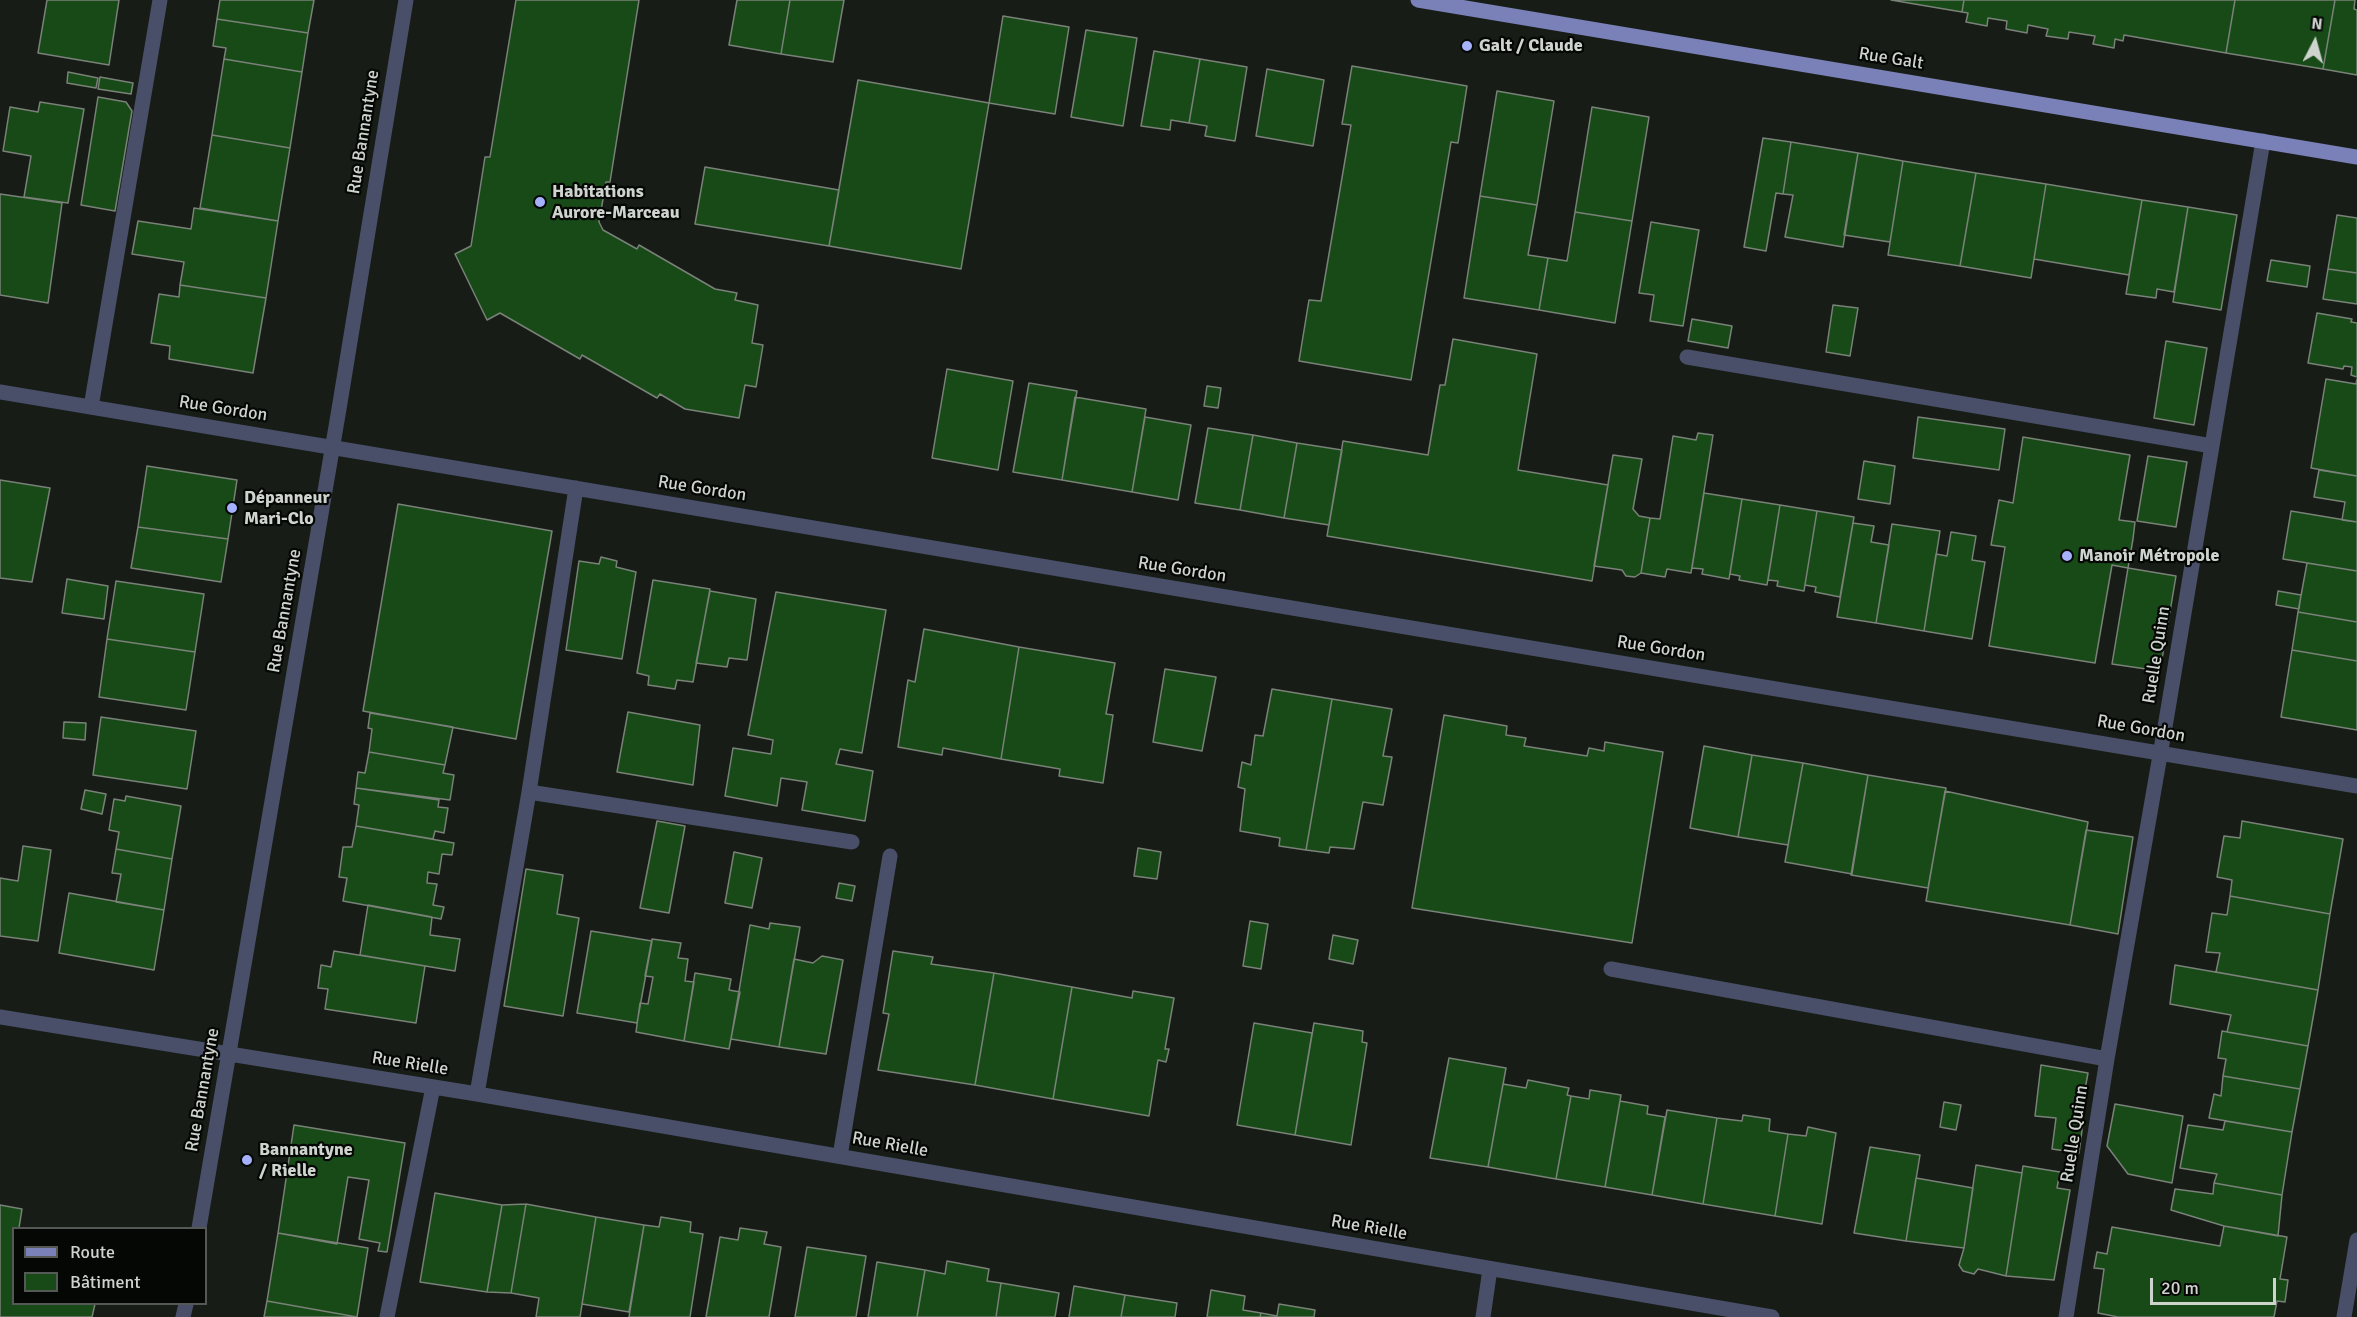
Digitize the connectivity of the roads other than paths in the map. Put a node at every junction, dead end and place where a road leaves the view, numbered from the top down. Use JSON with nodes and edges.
{"nodes":[{"id":1,"x":160,"y":0,"type":"edge"},
{"id":2,"x":406,"y":0,"type":"edge"},
{"id":3,"x":1418,"y":0,"type":"edge"},
{"id":4,"x":1484,"y":5,"type":"edge"},
{"id":5,"x":2263,"y":141,"type":"junction"},
{"id":6,"x":2357,"y":158,"type":"edge"},
{"id":7,"x":1687,"y":357,"type":"dead end"},
{"id":8,"x":0,"y":392,"type":"edge"},
{"id":9,"x":92,"y":407,"type":"junction"},
{"id":10,"x":2212,"y":446,"type":"junction"},
{"id":11,"x":333,"y":447,"type":"junction"},
{"id":12,"x":576,"y":488,"type":"junction"},
{"id":13,"x":2160,"y":752,"type":"junction"},
{"id":14,"x":2357,"y":786,"type":"edge"},
{"id":15,"x":529,"y":792,"type":"junction"},
{"id":16,"x":852,"y":842,"type":"dead end"},
{"id":17,"x":890,"y":856,"type":"dead end"},
{"id":18,"x":1611,"y":969,"type":"dead end"},
{"id":19,"x":0,"y":1017,"type":"edge"},
{"id":20,"x":229,"y":1054,"type":"junction"},
{"id":21,"x":2107,"y":1059,"type":"junction"},
{"id":22,"x":434,"y":1087,"type":"junction"},
{"id":23,"x":477,"y":1094,"type":"junction"},
{"id":24,"x":840,"y":1156,"type":"junction"},
{"id":25,"x":199,"y":1227,"type":"edge"},
{"id":26,"x":2357,"y":1240,"type":"edge"},
{"id":27,"x":1490,"y":1269,"type":"junction"},
{"id":28,"x":387,"y":1317,"type":"edge"},
{"id":29,"x":1483,"y":1317,"type":"edge"},
{"id":30,"x":1772,"y":1317,"type":"edge"},
{"id":31,"x":2066,"y":1317,"type":"edge"},
{"id":32,"x":2344,"y":1317,"type":"edge"}],
"edges":[{"from":1,"to":9,"type":"street"},
{"from":2,"to":11,"type":"street","name":"Rue Bannantyne"},
{"from":3,"to":4,"type":"main road","name":"Rue Galt"},
{"from":4,"to":5,"type":"main road","name":"Rue Galt"},
{"from":5,"to":6,"type":"main road","name":"Rue Galt"},
{"from":5,"to":10,"type":"street","name":"Ruelle Quinn"},
{"from":7,"to":10,"type":"street"},
{"from":8,"to":9,"type":"street","name":"Rue Gordon"},
{"from":9,"to":11,"type":"street","name":"Rue Gordon"},
{"from":10,"to":13,"type":"street","name":"Ruelle Quinn"},
{"from":11,"to":12,"type":"street","name":"Rue Gordon"},
{"from":11,"to":20,"type":"street","name":"Rue Bannantyne"},
{"from":12,"to":13,"type":"street","name":"Rue Gordon"},
{"from":12,"to":15,"type":"street"},
{"from":13,"to":14,"type":"street","name":"Rue Gordon"},
{"from":13,"to":21,"type":"street","name":"Ruelle Quinn"},
{"from":15,"to":16,"type":"street"},
{"from":15,"to":23,"type":"street"},
{"from":17,"to":24,"type":"street"},
{"from":18,"to":21,"type":"street"},
{"from":19,"to":20,"type":"street","name":"Rue Rielle"},
{"from":20,"to":22,"type":"street","name":"Rue Rielle"},
{"from":20,"to":25,"type":"street","name":"Rue Bannantyne"},
{"from":21,"to":31,"type":"street","name":"Ruelle Quinn"},
{"from":22,"to":23,"type":"street","name":"Rue Rielle"},
{"from":22,"to":28,"type":"street"},
{"from":23,"to":24,"type":"street","name":"Rue Rielle"},
{"from":24,"to":27,"type":"street","name":"Rue Rielle"},
{"from":26,"to":32,"type":"street"},
{"from":27,"to":29,"type":"street"},
{"from":27,"to":30,"type":"street","name":"Rue Rielle"}]}
